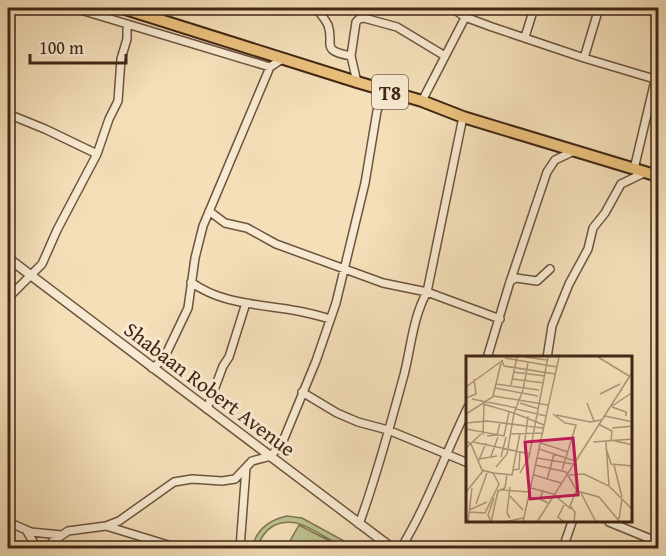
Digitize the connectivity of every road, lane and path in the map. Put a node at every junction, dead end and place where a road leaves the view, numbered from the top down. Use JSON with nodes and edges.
{"nodes":[{"id":1,"x":74,"y":8,"type":"edge"},
{"id":2,"x":122,"y":8,"type":"edge"},
{"id":3,"x":316,"y":8,"type":"edge"},
{"id":4,"x":452,"y":8,"type":"edge"},
{"id":5,"x":470,"y":8,"type":"edge"},
{"id":6,"x":534,"y":8,"type":"edge"},
{"id":7,"x":599,"y":8,"type":"edge"},
{"id":8,"x":465,"y":17,"type":"junction"},
{"id":9,"x":127,"y":24,"type":"junction"},
{"id":10,"x":525,"y":37,"type":"junction"},
{"id":11,"x":351,"y":56,"type":"junction"},
{"id":12,"x":446,"y":56,"type":"junction"},
{"id":13,"x":584,"y":58,"type":"junction"},
{"id":14,"x":282,"y":59,"type":"junction"},
{"id":15,"x":270,"y":67,"type":"junction"},
{"id":16,"x":658,"y":68,"type":"edge"},
{"id":17,"x":657,"y":79,"type":"edge"},
{"id":18,"x":357,"y":82,"type":"junction"},
{"id":19,"x":384,"y":91,"type":"junction"},
{"id":20,"x":422,"y":101,"type":"junction"},
{"id":21,"x":8,"y":114,"type":"edge"},
{"id":22,"x":463,"y":117,"type":"junction"},
{"id":23,"x":576,"y":150,"type":"junction"},
{"id":24,"x":97,"y":154,"type":"junction"},
{"id":25,"x":634,"y":169,"type":"junction"},
{"id":26,"x":647,"y":172,"type":"junction"},
{"id":27,"x":658,"y":176,"type":"edge"},
{"id":28,"x":209,"y":211,"type":"junction"},
{"id":29,"x":8,"y":258,"type":"edge"},
{"id":30,"x":344,"y":268,"type":"junction"},
{"id":31,"x":550,"y":269,"type":"dead end"},
{"id":32,"x":30,"y":275,"type":"junction"},
{"id":33,"x":510,"y":281,"type":"junction"},
{"id":34,"x":191,"y":282,"type":"junction"},
{"id":35,"x":427,"y":291,"type":"junction"},
{"id":36,"x":8,"y":298,"type":"edge"},
{"id":37,"x":246,"y":303,"type":"junction"},
{"id":38,"x":330,"y":319,"type":"junction"},
{"id":39,"x":500,"y":319,"type":"junction"},
{"id":40,"x":488,"y":356,"type":"edge"},
{"id":41,"x":547,"y":356,"type":"edge"},
{"id":42,"x":152,"y":368,"type":"junction"},
{"id":43,"x":302,"y":392,"type":"junction"},
{"id":44,"x":207,"y":409,"type":"junction"},
{"id":45,"x":466,"y":411,"type":"edge"},
{"id":46,"x":388,"y":429,"type":"junction"},
{"id":47,"x":446,"y":454,"type":"junction"},
{"id":48,"x":271,"y":456,"type":"junction"},
{"id":49,"x":466,"y":462,"type":"edge"},
{"id":50,"x":246,"y":468,"type":"junction"},
{"id":51,"x":222,"y":481,"type":"junction"},
{"id":52,"x":244,"y":486,"type":"junction"},
{"id":53,"x":8,"y":522,"type":"edge"},
{"id":54,"x":572,"y":523,"type":"edge"},
{"id":55,"x":611,"y":523,"type":"edge"},
{"id":56,"x":358,"y":524,"type":"junction"},
{"id":57,"x":106,"y":526,"type":"junction"},
{"id":58,"x":26,"y":530,"type":"junction"},
{"id":59,"x":61,"y":535,"type":"junction"},
{"id":60,"x":658,"y":542,"type":"edge"},
{"id":61,"x":37,"y":549,"type":"edge"},
{"id":62,"x":49,"y":549,"type":"edge"},
{"id":63,"x":178,"y":549,"type":"edge"},
{"id":64,"x":240,"y":549,"type":"edge"},
{"id":65,"x":392,"y":549,"type":"edge"},
{"id":66,"x":400,"y":549,"type":"edge"},
{"id":67,"x":563,"y":549,"type":"edge"}],
"edges":[{"from":1,"to":9,"type":"street"},
{"from":2,"to":14,"type":"highway","number":"T8"},
{"from":3,"to":11,"type":"street"},
{"from":4,"to":8,"type":"street"},
{"from":5,"to":8,"type":"street"},
{"from":6,"to":10,"type":"street"},
{"from":7,"to":13,"type":"street"},
{"from":8,"to":10,"type":"street"},
{"from":8,"to":12,"type":"street"},
{"from":9,"to":15,"type":"street"},
{"from":9,"to":24,"type":"street"},
{"from":10,"to":13,"type":"street"},
{"from":11,"to":12,"type":"street"},
{"from":11,"to":18,"type":"street"},
{"from":12,"to":20,"type":"street"},
{"from":13,"to":17,"type":"street"},
{"from":14,"to":15,"type":"street"},
{"from":14,"to":18,"type":"highway","number":"T8"},
{"from":15,"to":28,"type":"street"},
{"from":16,"to":17,"type":"street"},
{"from":17,"to":25,"type":"street"},
{"from":18,"to":19,"type":"highway","number":"T8"},
{"from":19,"to":20,"type":"highway","number":"T8"},
{"from":19,"to":30,"type":"street"},
{"from":20,"to":22,"type":"highway","number":"T8"},
{"from":21,"to":24,"type":"street"},
{"from":22,"to":23,"type":"highway","number":"T8"},
{"from":22,"to":35,"type":"street"},
{"from":23,"to":25,"type":"highway","number":"T8"},
{"from":23,"to":33,"type":"street"},
{"from":24,"to":32,"type":"street"},
{"from":25,"to":26,"type":"highway","number":"T8"},
{"from":26,"to":27,"type":"highway","number":"T8"},
{"from":26,"to":41,"type":"street"},
{"from":28,"to":30,"type":"street"},
{"from":28,"to":34,"type":"street"},
{"from":29,"to":32,"type":"street","name":"Shabaan Robert Avenue"},
{"from":30,"to":35,"type":"street"},
{"from":30,"to":38,"type":"street"},
{"from":31,"to":33,"type":"street"},
{"from":32,"to":36,"type":"street"},
{"from":32,"to":42,"type":"street","name":"Shabaan Robert Avenue"},
{"from":33,"to":39,"type":"street"},
{"from":34,"to":37,"type":"street"},
{"from":34,"to":42,"type":"street"},
{"from":35,"to":39,"type":"street"},
{"from":35,"to":46,"type":"street"},
{"from":37,"to":38,"type":"street"},
{"from":37,"to":44,"type":"street"},
{"from":38,"to":43,"type":"street"},
{"from":39,"to":40,"type":"street"},
{"from":42,"to":44,"type":"street","name":"Shabaan Robert Avenue"},
{"from":43,"to":46,"type":"street"},
{"from":43,"to":48,"type":"street"},
{"from":44,"to":48,"type":"street","name":"Shabaan Robert Avenue"},
{"from":45,"to":47,"type":"street"},
{"from":46,"to":47,"type":"street"},
{"from":46,"to":56,"type":"street"},
{"from":47,"to":49,"type":"street"},
{"from":47,"to":66,"type":"street"},
{"from":48,"to":50,"type":"street"},
{"from":48,"to":56,"type":"street","name":"Shabaan Robert Avenue"},
{"from":50,"to":51,"type":"street"},
{"from":50,"to":52,"type":"street"},
{"from":51,"to":52,"type":"street"},
{"from":51,"to":57,"type":"street"},
{"from":52,"to":64,"type":"street"},
{"from":53,"to":58,"type":"street"},
{"from":54,"to":67,"type":"street"},
{"from":55,"to":60,"type":"street"},
{"from":56,"to":65,"type":"street","name":"Shabaan Robert Avenue"},
{"from":57,"to":59,"type":"street"},
{"from":57,"to":63,"type":"street"},
{"from":58,"to":59,"type":"street"},
{"from":58,"to":61,"type":"street"},
{"from":59,"to":62,"type":"street"}]}
